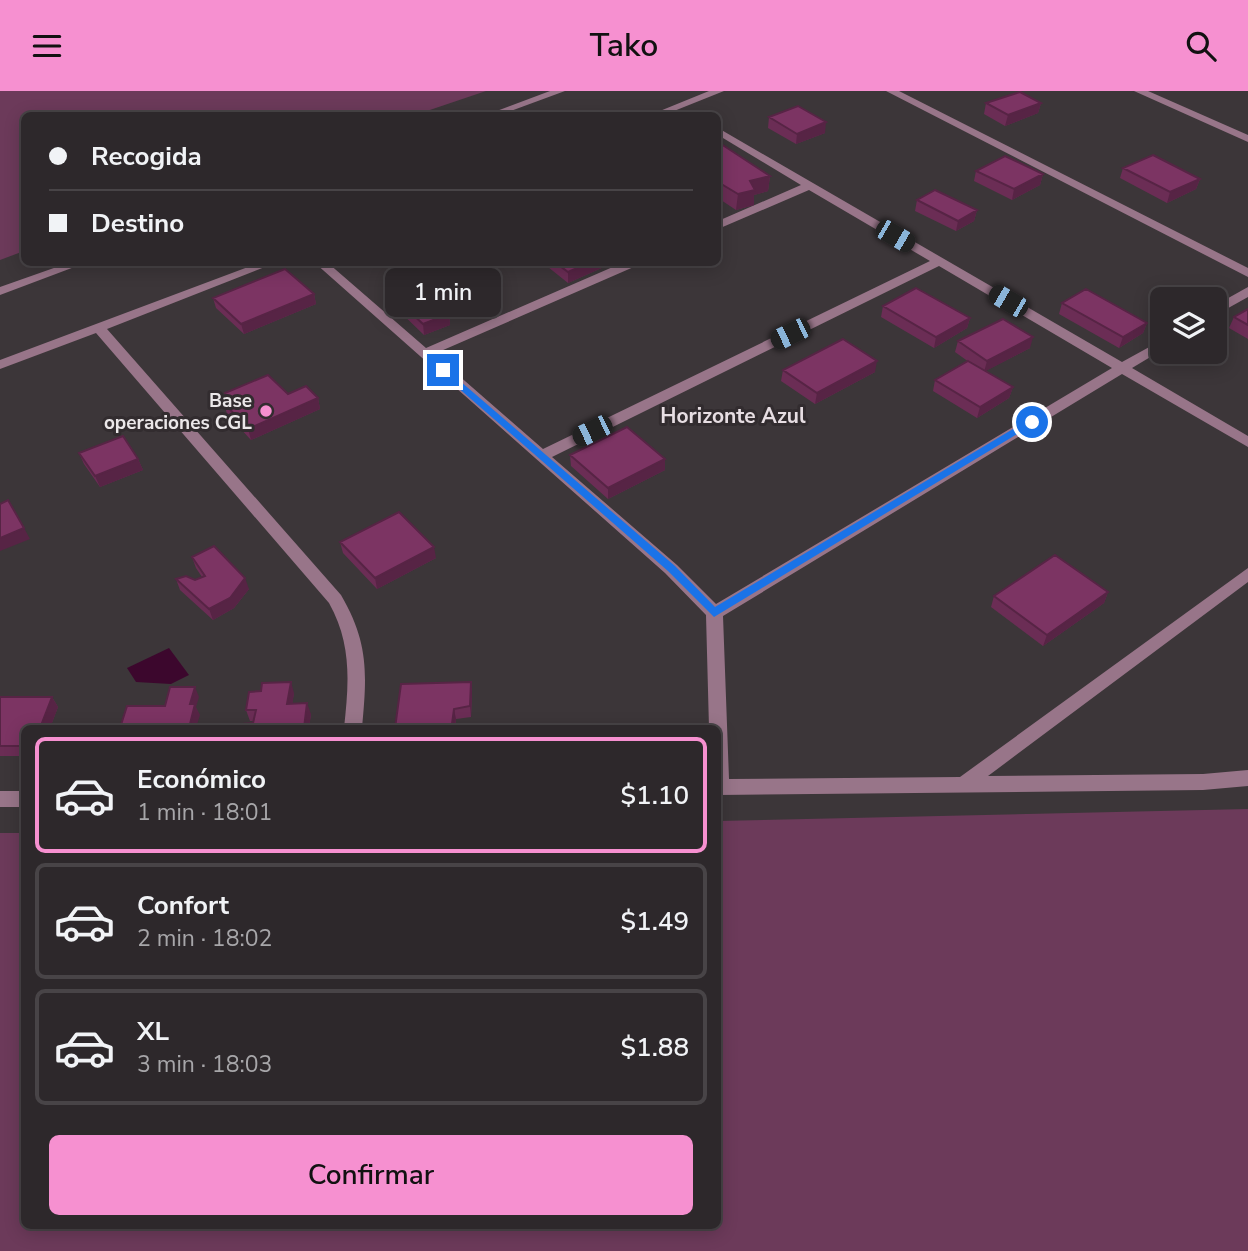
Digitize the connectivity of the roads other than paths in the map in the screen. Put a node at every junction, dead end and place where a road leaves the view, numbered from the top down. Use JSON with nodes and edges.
{"nodes":[{"id":1,"x":560,"y":91,"type":"edge"},
{"id":2,"x":719,"y":91,"type":"edge"},
{"id":3,"x":891,"y":91,"type":"edge"},
{"id":4,"x":1139,"y":91,"type":"edge"},
{"id":5,"x":678,"y":107,"type":"junction"},
{"id":6,"x":500,"y":112,"type":"edge"},
{"id":7,"x":664,"y":112,"type":"edge"},
{"id":8,"x":687,"y":112,"type":"edge"},
{"id":9,"x":721,"y":133,"type":"edge"},
{"id":10,"x":1248,"y":139,"type":"edge"},
{"id":11,"x":808,"y":185,"type":"junction"},
{"id":12,"x":721,"y":224,"type":"edge"},
{"id":13,"x":939,"y":261,"type":"junction"},
{"id":14,"x":71,"y":266,"type":"edge"},
{"id":15,"x":261,"y":266,"type":"edge"},
{"id":16,"x":324,"y":266,"type":"edge"},
{"id":17,"x":625,"y":266,"type":"edge"},
{"id":18,"x":1248,"y":273,"type":"edge"},
{"id":19,"x":0,"y":291,"type":"edge"},
{"id":20,"x":1248,"y":291,"type":"edge"},
{"id":21,"x":1227,"y":304,"type":"edge"},
{"id":22,"x":98,"y":327,"type":"junction"},
{"id":23,"x":1150,"y":351,"type":"edge"},
{"id":24,"x":423,"y":353,"type":"junction"},
{"id":25,"x":0,"y":365,"type":"edge"},
{"id":26,"x":1123,"y":368,"type":"junction"},
{"id":27,"x":1248,"y":442,"type":"edge"},
{"id":28,"x":543,"y":456,"type":"junction"},
{"id":29,"x":1248,"y":574,"type":"edge"},
{"id":30,"x":714,"y":613,"type":"junction"},
{"id":31,"x":353,"y":725,"type":"edge"},
{"id":32,"x":717,"y":725,"type":"edge"},
{"id":33,"x":1248,"y":778,"type":"edge"},
{"id":34,"x":964,"y":784,"type":"junction"},
{"id":35,"x":721,"y":787,"type":"edge"},
{"id":36,"x":0,"y":799,"type":"edge"},
{"id":37,"x":21,"y":799,"type":"edge"}],
"edges":[{"from":1,"to":6,"type":"street"},
{"from":2,"to":5,"type":"street"},
{"from":3,"to":18,"type":"street"},
{"from":4,"to":10,"type":"street"},
{"from":5,"to":7,"type":"street"},
{"from":5,"to":8,"type":"street"},
{"from":9,"to":11,"type":"street"},
{"from":11,"to":12,"type":"street"},
{"from":11,"to":13,"type":"street"},
{"from":13,"to":26,"type":"street"},
{"from":13,"to":28,"type":"street"},
{"from":14,"to":19,"type":"street"},
{"from":15,"to":22,"type":"street"},
{"from":16,"to":24,"type":"street"},
{"from":17,"to":24,"type":"street"},
{"from":20,"to":21,"type":"street"},
{"from":22,"to":25,"type":"street"},
{"from":22,"to":31,"type":"street"},
{"from":23,"to":26,"type":"street"},
{"from":24,"to":28,"type":"street"},
{"from":26,"to":27,"type":"street"},
{"from":26,"to":30,"type":"street"},
{"from":28,"to":30,"type":"street"},
{"from":29,"to":34,"type":"street"},
{"from":30,"to":32,"type":"street"},
{"from":33,"to":34,"type":"street"},
{"from":34,"to":35,"type":"street"},
{"from":36,"to":37,"type":"street"}]}
